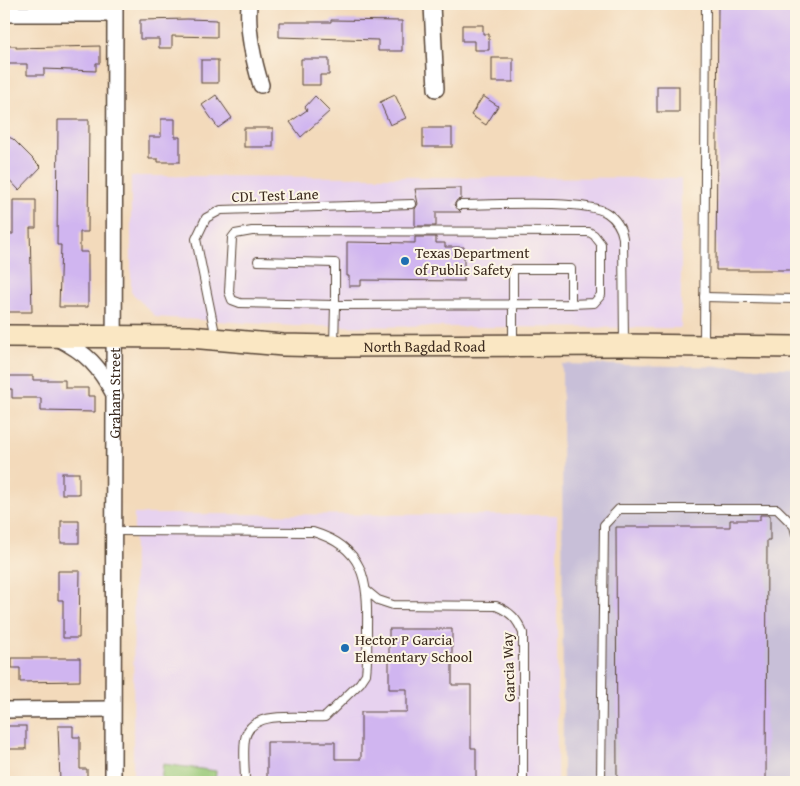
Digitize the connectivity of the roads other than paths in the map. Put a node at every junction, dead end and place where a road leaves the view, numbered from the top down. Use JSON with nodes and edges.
{"nodes":[{"id":1,"x":249,"y":4,"type":"edge"},
{"id":2,"x":432,"y":4,"type":"edge"},
{"id":3,"x":706,"y":4,"type":"edge"},
{"id":4,"x":115,"y":9,"type":"edge"},
{"id":5,"x":4,"y":14,"type":"edge"},
{"id":6,"x":261,"y":85,"type":"dead end"},
{"id":7,"x":436,"y":89,"type":"dead end"},
{"id":8,"x":412,"y":204,"type":"dead end"},
{"id":9,"x":460,"y":205,"type":"dead end"},
{"id":10,"x":258,"y":261,"type":"dead end"},
{"id":11,"x":704,"y":297,"type":"junction"},
{"id":12,"x":796,"y":299,"type":"edge"},
{"id":13,"x":571,"y":304,"type":"junction"},
{"id":14,"x":335,"y":305,"type":"junction"},
{"id":15,"x":513,"y":305,"type":"junction"},
{"id":16,"x":4,"y":336,"type":"edge"},
{"id":17,"x":53,"y":336,"type":"junction"},
{"id":18,"x":115,"y":336,"type":"junction"},
{"id":19,"x":216,"y":339,"type":"junction"},
{"id":20,"x":624,"y":345,"type":"junction"},
{"id":21,"x":334,"y":346,"type":"junction"},
{"id":22,"x":513,"y":346,"type":"junction"},
{"id":23,"x":704,"y":347,"type":"junction"},
{"id":24,"x":796,"y":347,"type":"edge"},
{"id":25,"x":115,"y":396,"type":"junction"},
{"id":26,"x":114,"y":531,"type":"junction"},
{"id":27,"x":796,"y":534,"type":"edge"},
{"id":28,"x":367,"y":591,"type":"junction"},
{"id":29,"x":112,"y":709,"type":"junction"},
{"id":30,"x":4,"y":710,"type":"edge"},
{"id":31,"x":113,"y":782,"type":"edge"},
{"id":32,"x":245,"y":782,"type":"edge"},
{"id":33,"x":523,"y":782,"type":"edge"},
{"id":34,"x":601,"y":782,"type":"edge"}],
"edges":[{"from":1,"to":6,"type":"street"},
{"from":2,"to":7,"type":"street"},
{"from":3,"to":11,"type":"lane"},
{"from":4,"to":5,"type":"street"},
{"from":4,"to":18,"type":"street","name":"Graham Street"},
{"from":8,"to":19,"type":"lane","name":"CDL Test Lane"},
{"from":9,"to":20,"type":"lane"},
{"from":10,"to":14,"type":"lane"},
{"from":11,"to":12,"type":"lane"},
{"from":11,"to":23,"type":"lane"},
{"from":13,"to":14,"type":"lane"},
{"from":13,"to":15,"type":"lane"},
{"from":13,"to":15,"type":"lane"},
{"from":14,"to":15,"type":"lane"},
{"from":14,"to":21,"type":"lane"},
{"from":15,"to":22,"type":"lane"},
{"from":16,"to":17,"type":"street","name":"North Bagdad Road"},
{"from":17,"to":18,"type":"street","name":"North Bagdad Road"},
{"from":17,"to":25,"type":"street","name":"North Bagdad Road"},
{"from":18,"to":19,"type":"street","name":"North Bagdad Road"},
{"from":18,"to":25,"type":"street","name":"Graham Street"},
{"from":19,"to":21,"type":"street","name":"North Bagdad Road"},
{"from":20,"to":22,"type":"street","name":"North Bagdad Road"},
{"from":20,"to":23,"type":"street","name":"North Bagdad Road"},
{"from":21,"to":22,"type":"street","name":"North Bagdad Road"},
{"from":23,"to":24,"type":"street","name":"North Bagdad Road"},
{"from":25,"to":26,"type":"street","name":"Graham Street"},
{"from":26,"to":28,"type":"lane"},
{"from":26,"to":29,"type":"street","name":"Graham Street"},
{"from":27,"to":34,"type":"lane"},
{"from":28,"to":32,"type":"lane"},
{"from":28,"to":33,"type":"lane","name":"Garcia Way"},
{"from":29,"to":30,"type":"street"},
{"from":29,"to":31,"type":"street","name":"Graham Street"}]}
